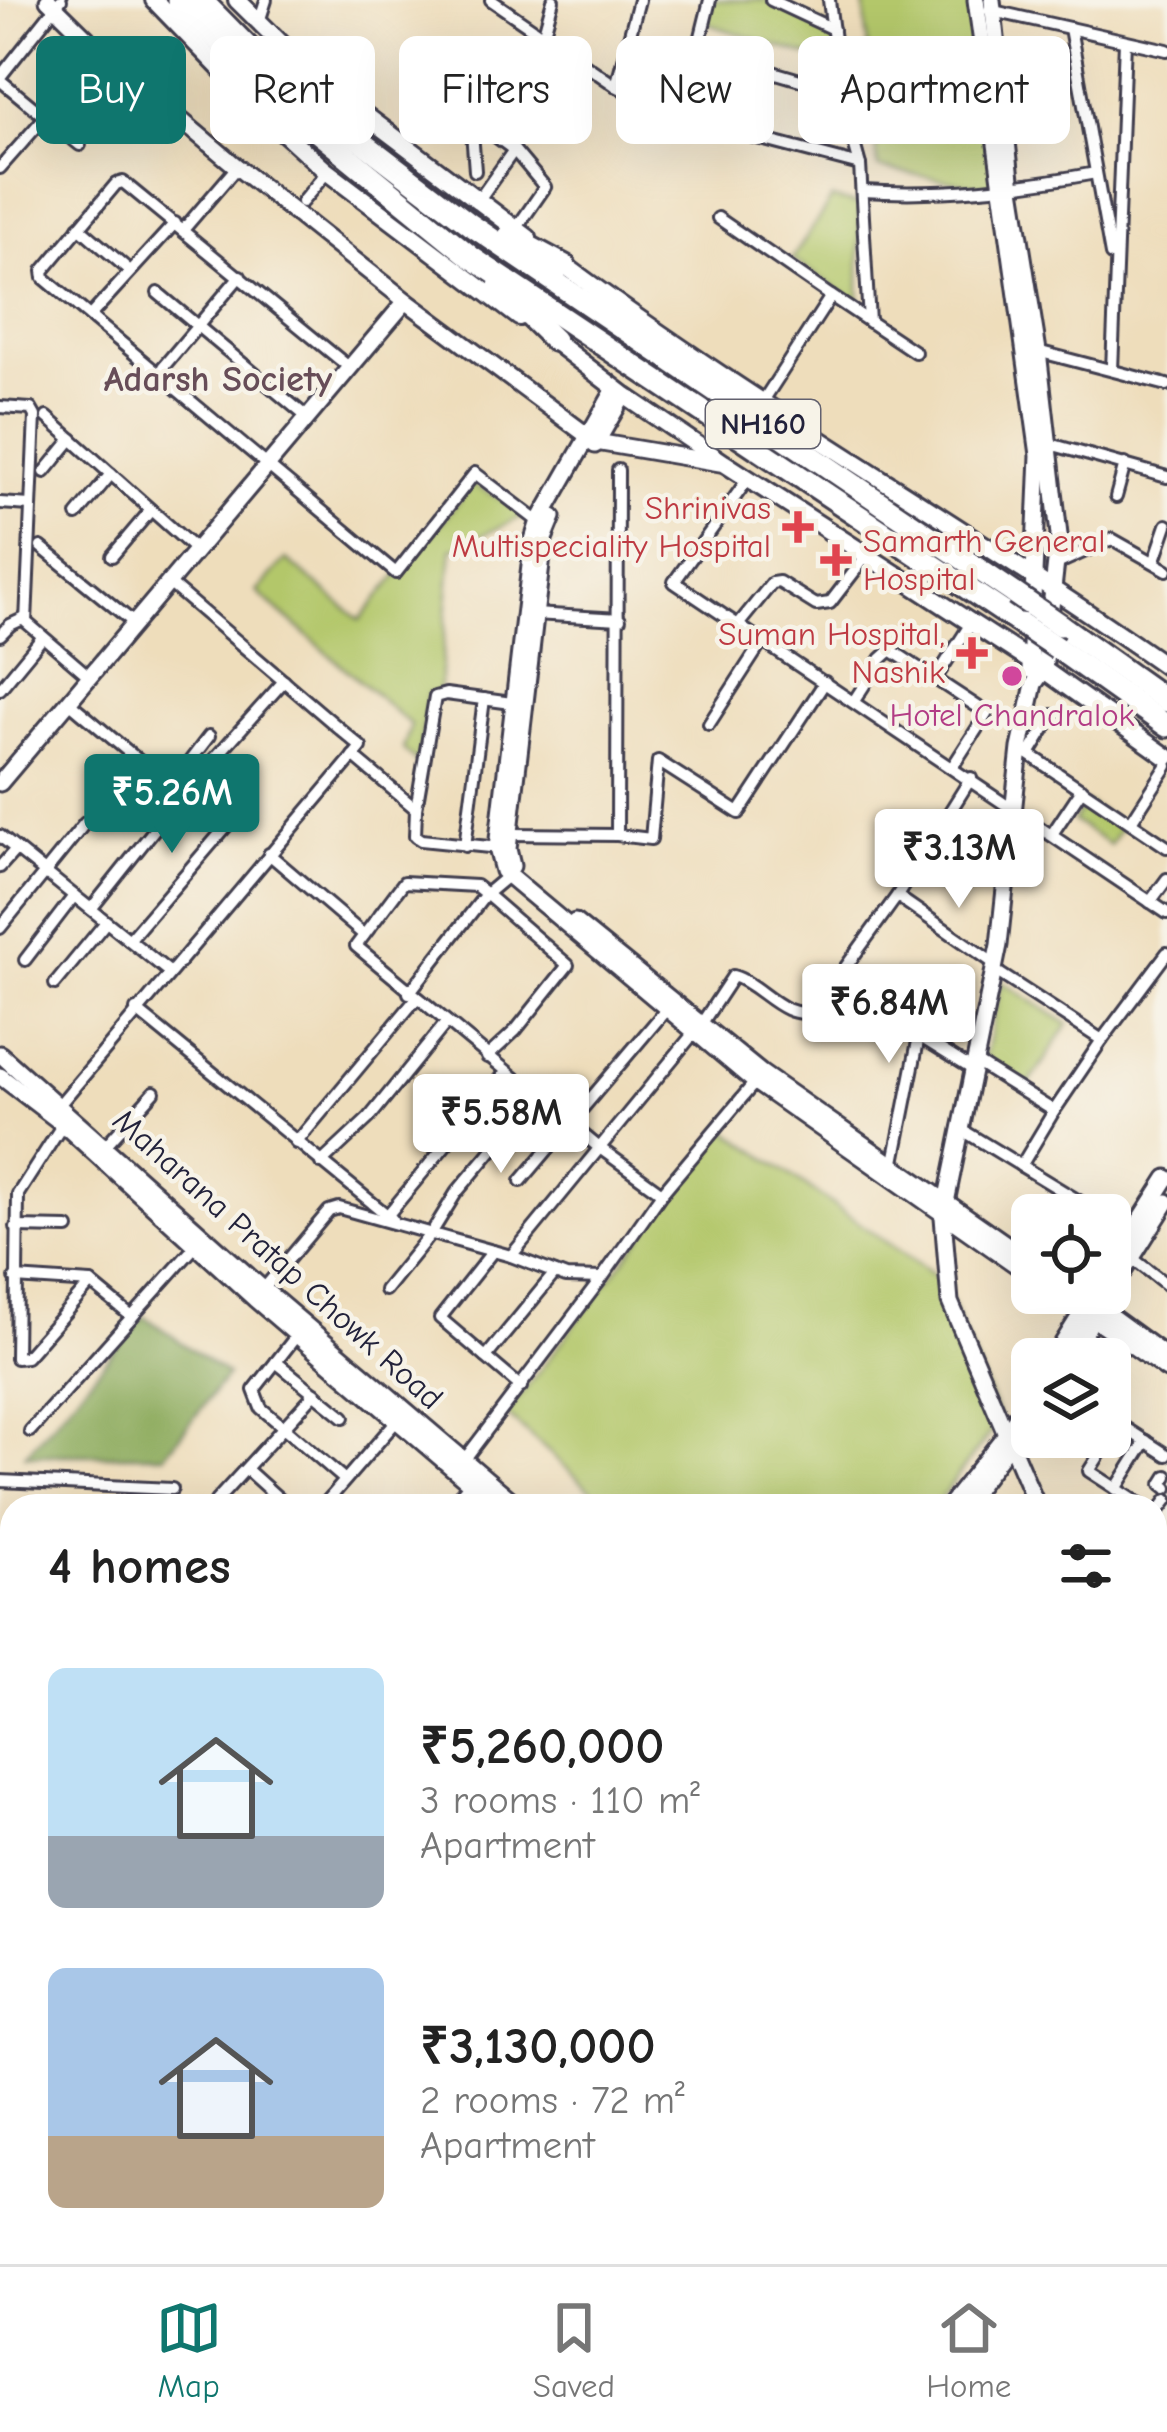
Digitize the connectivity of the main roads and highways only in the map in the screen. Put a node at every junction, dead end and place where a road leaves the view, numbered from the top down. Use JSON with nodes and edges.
{"nodes":[{"id":1,"x":154,"y":0,"type":"edge"},
{"id":2,"x":178,"y":0,"type":"edge"},
{"id":3,"x":201,"y":0,"type":"edge"},
{"id":4,"x":237,"y":0,"type":"edge"},
{"id":5,"x":463,"y":219,"type":"junction"},
{"id":6,"x":472,"y":256,"type":"junction"},
{"id":7,"x":566,"y":266,"type":"junction"},
{"id":8,"x":554,"y":340,"type":"junction"},
{"id":9,"x":1167,"y":667,"type":"edge"},
{"id":10,"x":1167,"y":701,"type":"edge"},
{"id":11,"x":1167,"y":726,"type":"edge"},
{"id":12,"x":1167,"y":762,"type":"edge"}],
"edges":[{"from":1,"to":8,"type":"main road"},
{"from":2,"to":6,"type":"highway"},
{"from":3,"to":5,"type":"highway"},
{"from":4,"to":7,"type":"main road"},
{"from":5,"to":7,"type":"highway"},
{"from":5,"to":10,"type":"highway","number":"NH160","bridge":true},
{"from":6,"to":8,"type":"highway"},
{"from":6,"to":11,"type":"highway","number":"NH160","bridge":true},
{"from":7,"to":9,"type":"main road"},
{"from":8,"to":12,"type":"main road"}]}
